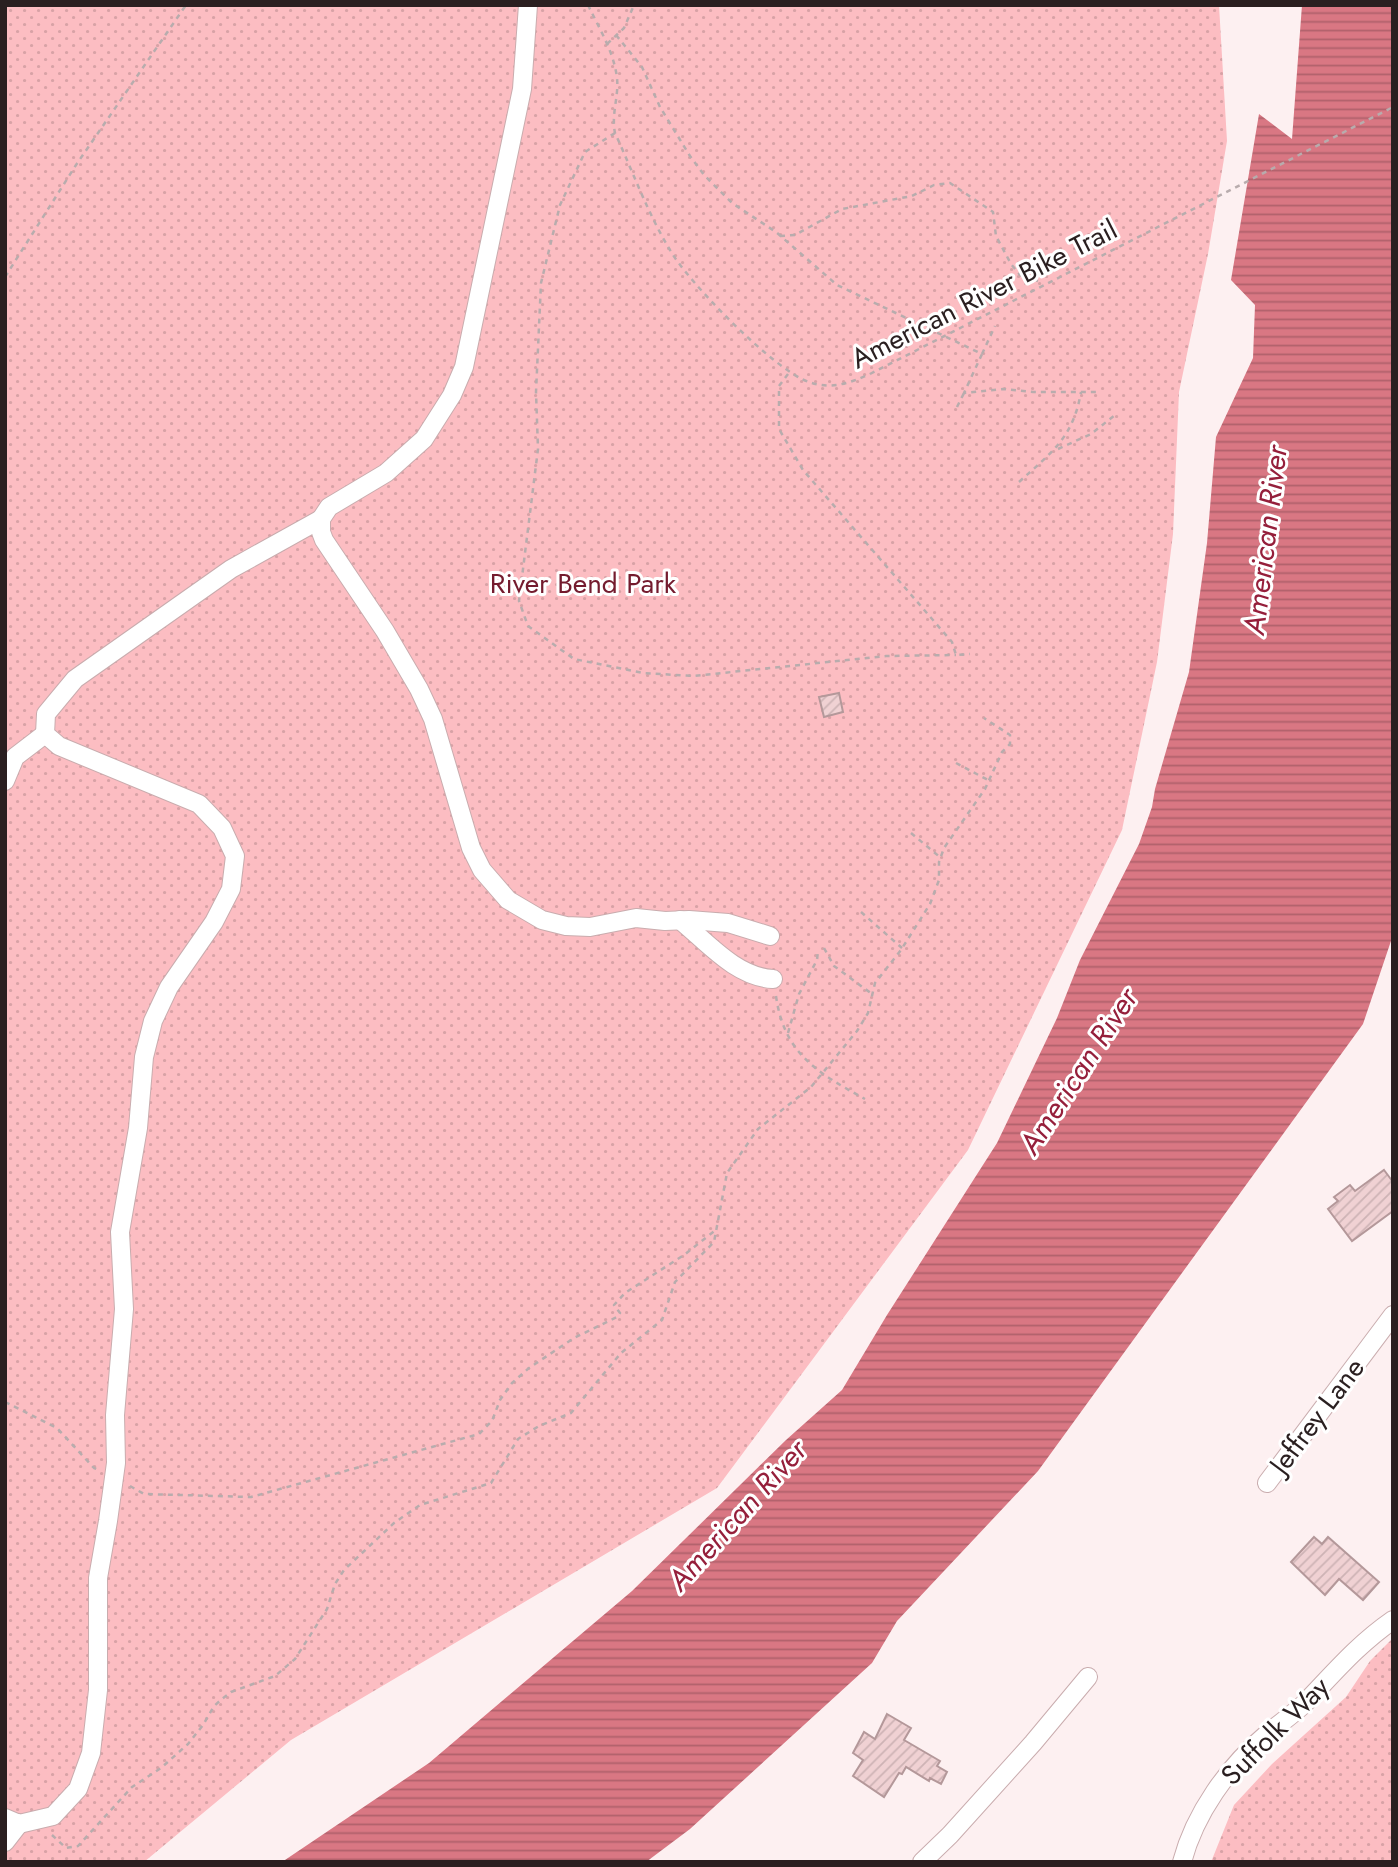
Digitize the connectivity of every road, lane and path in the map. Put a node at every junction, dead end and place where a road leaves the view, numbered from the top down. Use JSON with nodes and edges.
{"nodes":[{"id":1,"x":186,"y":5,"type":"edge"},
{"id":2,"x":528,"y":5,"type":"edge"},
{"id":3,"x":588,"y":5,"type":"edge"},
{"id":4,"x":634,"y":5,"type":"edge"},
{"id":5,"x":616,"y":36,"type":"junction"},
{"id":6,"x":607,"y":44,"type":"junction"},
{"id":7,"x":1393,"y":107,"type":"edge"},
{"id":8,"x":615,"y":133,"type":"junction"},
{"id":9,"x":780,"y":236,"type":"junction"},
{"id":10,"x":5,"y":276,"type":"edge"},
{"id":11,"x":1038,"y":281,"type":"dead end"},
{"id":12,"x":995,"y":326,"type":"dead end"},
{"id":13,"x":982,"y":354,"type":"junction"},
{"id":14,"x":789,"y":373,"type":"junction"},
{"id":15,"x":1081,"y":391,"type":"junction"},
{"id":16,"x":1100,"y":392,"type":"dead end"},
{"id":17,"x":964,"y":393,"type":"junction"},
{"id":18,"x":957,"y":407,"type":"dead end"},
{"id":19,"x":1115,"y":415,"type":"dead end"},
{"id":20,"x":1055,"y":451,"type":"junction"},
{"id":21,"x":1019,"y":482,"type":"dead end"},
{"id":22,"x":321,"y":519,"type":"junction"},
{"id":23,"x":956,"y":654,"type":"junction"},
{"id":24,"x":970,"y":654,"type":"dead end"},
{"id":25,"x":985,"y":718,"type":"dead end"},
{"id":26,"x":46,"y":734,"type":"junction"},
{"id":27,"x":956,"y":763,"type":"dead end"},
{"id":28,"x":988,"y":780,"type":"junction"},
{"id":29,"x":5,"y":781,"type":"edge"},
{"id":30,"x":911,"y":833,"type":"dead end"},
{"id":31,"x":941,"y":858,"type":"junction"},
{"id":32,"x":861,"y":912,"type":"dead end"},
{"id":33,"x":680,"y":920,"type":"junction"},
{"id":34,"x":770,"y":936,"type":"dead end"},
{"id":35,"x":824,"y":948,"type":"dead end"},
{"id":36,"x":902,"y":948,"type":"junction"},
{"id":37,"x":818,"y":951,"type":"dead end"},
{"id":38,"x":774,"y":979,"type":"joint"},
{"id":39,"x":872,"y":994,"type":"junction"},
{"id":40,"x":788,"y":1033,"type":"junction"},
{"id":41,"x":821,"y":1074,"type":"junction"},
{"id":42,"x":865,"y":1098,"type":"dead end"},
{"id":43,"x":717,"y":1229,"type":"junction"},
{"id":44,"x":1393,"y":1315,"type":"edge"},
{"id":45,"x":5,"y":1402,"type":"edge"},
{"id":46,"x":114,"y":1477,"type":"junction"},
{"id":47,"x":1267,"y":1483,"type":"dead end"},
{"id":48,"x":1393,"y":1619,"type":"edge"},
{"id":49,"x":1088,"y":1677,"type":"dead end"},
{"id":50,"x":12,"y":1821,"type":"edge"},
{"id":51,"x":48,"y":1832,"type":"dead end"},
{"id":52,"x":5,"y":1842,"type":"edge"},
{"id":53,"x":922,"y":1862,"type":"edge"},
{"id":54,"x":1182,"y":1862,"type":"edge"}],
"edges":[{"from":1,"to":10,"type":"path"},
{"from":2,"to":22,"type":"street"},
{"from":3,"to":6,"type":"path","name":"American River Bike Trail"},
{"from":4,"to":5,"type":"path"},
{"from":5,"to":6,"type":"path"},
{"from":5,"to":9,"type":"path"},
{"from":6,"to":8,"type":"path","name":"American River Bike Trail"},
{"from":7,"to":14,"type":"path","name":"American River Bike Trail","bridge":true},
{"from":8,"to":14,"type":"path","name":"American River Bike Trail"},
{"from":8,"to":23,"type":"path"},
{"from":9,"to":11,"type":"path"},
{"from":9,"to":13,"type":"path"},
{"from":12,"to":13,"type":"path"},
{"from":13,"to":17,"type":"path"},
{"from":14,"to":23,"type":"path"},
{"from":15,"to":16,"type":"path"},
{"from":15,"to":17,"type":"path"},
{"from":15,"to":20,"type":"path"},
{"from":17,"to":18,"type":"path"},
{"from":19,"to":20,"type":"path"},
{"from":20,"to":21,"type":"path"},
{"from":22,"to":26,"type":"street"},
{"from":22,"to":33,"type":"street"},
{"from":23,"to":24,"type":"path"},
{"from":25,"to":28,"type":"path"},
{"from":26,"to":29,"type":"street"},
{"from":26,"to":46,"type":"street"},
{"from":27,"to":28,"type":"path"},
{"from":28,"to":31,"type":"path"},
{"from":30,"to":31,"type":"path"},
{"from":31,"to":36,"type":"path"},
{"from":32,"to":36,"type":"path"},
{"from":33,"to":34,"type":"street"},
{"from":33,"to":38,"type":"street"},
{"from":35,"to":39,"type":"path"},
{"from":36,"to":39,"type":"path"},
{"from":37,"to":40,"type":"path"},
{"from":38,"to":40,"type":"path"},
{"from":39,"to":41,"type":"path"},
{"from":40,"to":41,"type":"path"},
{"from":41,"to":42,"type":"path"},
{"from":41,"to":43,"type":"path"},
{"from":43,"to":46,"type":"path"},
{"from":43,"to":51,"type":"path"},
{"from":44,"to":47,"type":"street","name":"Jeffrey Lane"},
{"from":45,"to":46,"type":"path"},
{"from":46,"to":50,"type":"street"},
{"from":48,"to":54,"type":"street","name":"Suffolk Way"},
{"from":49,"to":53,"type":"street"},
{"from":50,"to":52,"type":"street"}]}
